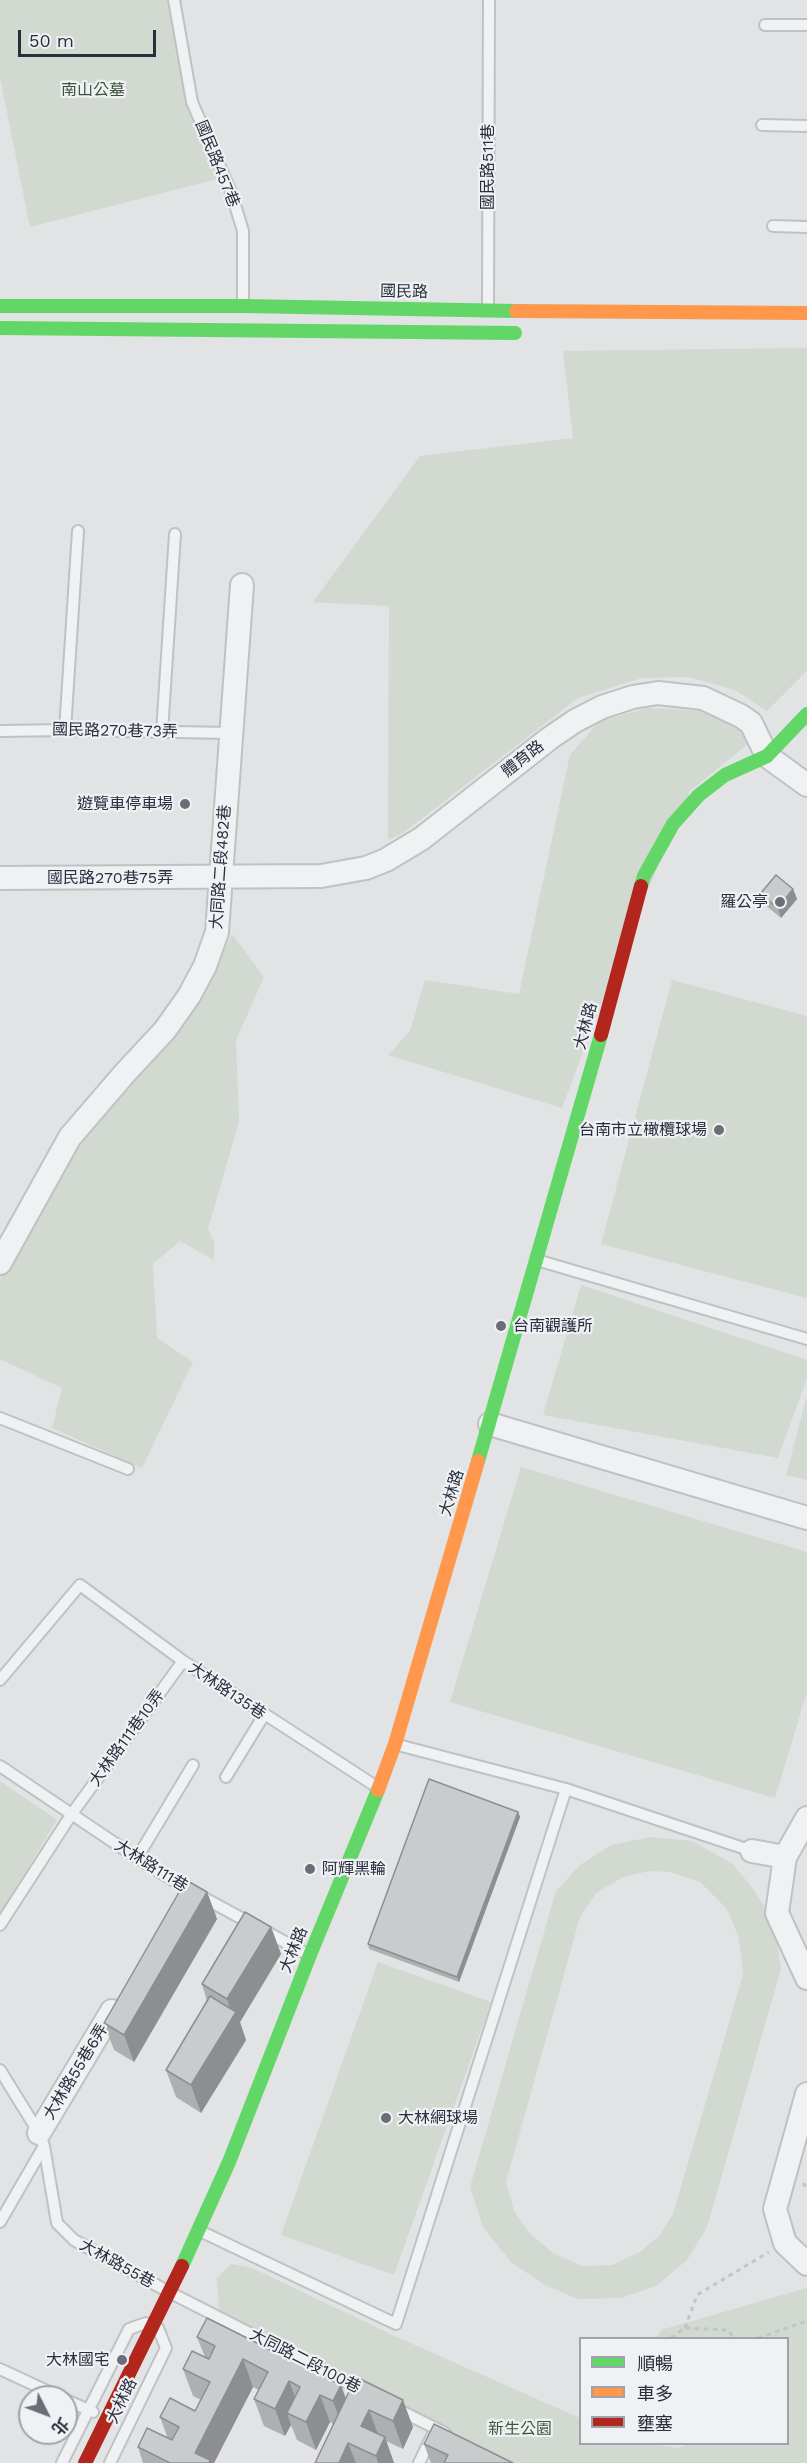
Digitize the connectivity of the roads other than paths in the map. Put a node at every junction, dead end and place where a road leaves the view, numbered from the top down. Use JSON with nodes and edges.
{"nodes":[{"id":1,"x":174,"y":0,"type":"edge"},
{"id":2,"x":489,"y":0,"type":"edge"},
{"id":3,"x":765,"y":25,"type":"dead end"},
{"id":4,"x":807,"y":25,"type":"edge"},
{"id":5,"x":762,"y":125,"type":"dead end"},
{"id":6,"x":807,"y":126,"type":"edge"},
{"id":7,"x":773,"y":226,"type":"dead end"},
{"id":8,"x":807,"y":226,"type":"edge"},
{"id":9,"x":0,"y":306,"type":"edge"},
{"id":10,"x":488,"y":311,"type":"junction"},
{"id":11,"x":807,"y":313,"type":"edge"},
{"id":12,"x":243,"y":318,"type":"junction"},
{"id":13,"x":0,"y":328,"type":"edge"},
{"id":14,"x":489,"y":333,"type":"junction"},
{"id":15,"x":524,"y":333,"type":"dead end"},
{"id":16,"x":78,"y":531,"type":"dead end"},
{"id":17,"x":175,"y":534,"type":"dead end"},
{"id":18,"x":242,"y":585,"type":"dead end"},
{"id":19,"x":807,"y":714,"type":"edge"},
{"id":20,"x":65,"y":730,"type":"junction"},
{"id":21,"x":0,"y":731,"type":"edge"},
{"id":22,"x":162,"y":732,"type":"junction"},
{"id":23,"x":230,"y":733,"type":"junction"},
{"id":24,"x":766,"y":756,"type":"junction"},
{"id":25,"x":807,"y":785,"type":"edge"},
{"id":26,"x":220,"y":877,"type":"junction"},
{"id":27,"x":0,"y":878,"type":"edge"},
{"id":28,"x":537,"y":1260,"type":"junction"},
{"id":29,"x":0,"y":1263,"type":"edge"},
{"id":30,"x":807,"y":1339,"type":"edge"},
{"id":31,"x":0,"y":1418,"type":"edge"},
{"id":32,"x":490,"y":1424,"type":"junction"},
{"id":33,"x":128,"y":1469,"type":"dead end"},
{"id":34,"x":807,"y":1518,"type":"edge"},
{"id":35,"x":183,"y":1661,"type":"junction"},
{"id":36,"x":0,"y":1680,"type":"edge"},
{"id":37,"x":264,"y":1715,"type":"junction"},
{"id":38,"x":395,"y":1744,"type":"junction"},
{"id":39,"x":193,"y":1765,"type":"dead end"},
{"id":40,"x":0,"y":1766,"type":"edge"},
{"id":41,"x":226,"y":1776,"type":"dead end"},
{"id":42,"x":379,"y":1789,"type":"junction"},
{"id":43,"x":566,"y":1789,"type":"junction"},
{"id":44,"x":71,"y":1815,"type":"junction"},
{"id":45,"x":807,"y":1818,"type":"edge"},
{"id":46,"x":752,"y":1851,"type":"joint"},
{"id":47,"x":785,"y":1857,"type":"junction"},
{"id":48,"x":137,"y":1858,"type":"junction"},
{"id":49,"x":0,"y":1925,"type":"edge"},
{"id":50,"x":310,"y":1955,"type":"junction"},
{"id":51,"x":807,"y":1978,"type":"edge"},
{"id":52,"x":116,"y":2004,"type":"edge"},
{"id":53,"x":0,"y":2070,"type":"edge"},
{"id":54,"x":807,"y":2094,"type":"edge"},
{"id":55,"x":42,"y":2139,"type":"junction"},
{"id":56,"x":0,"y":2222,"type":"edge"},
{"id":57,"x":199,"y":2231,"type":"junction"},
{"id":58,"x":807,"y":2264,"type":"edge"},
{"id":59,"x":169,"y":2292,"type":"junction"},
{"id":60,"x":155,"y":2320,"type":"junction"},
{"id":61,"x":0,"y":2369,"type":"edge"},
{"id":62,"x":34,"y":2385,"type":"edge"},
{"id":63,"x":78,"y":2405,"type":"edge"},
{"id":64,"x":89,"y":2410,"type":"junction"},
{"id":65,"x":107,"y":2418,"type":"junction"},
{"id":66,"x":436,"y":2429,"type":"junction"},
{"id":67,"x":456,"y":2439,"type":"edge"},
{"id":68,"x":62,"y":2463,"type":"edge"},
{"id":69,"x":85,"y":2463,"type":"edge"},
{"id":70,"x":110,"y":2463,"type":"edge"},
{"id":71,"x":419,"y":2463,"type":"edge"}],
"edges":[{"from":1,"to":12,"type":"lane","name":"國民路457巷"},
{"from":2,"to":10,"type":"lane","name":"國民路511巷"},
{"from":3,"to":4,"type":"lane"},
{"from":5,"to":6,"type":"lane"},
{"from":7,"to":8,"type":"lane"},
{"from":9,"to":12,"type":"street","name":"國民路"},
{"from":10,"to":11,"type":"street","name":"國民路"},
{"from":10,"to":12,"type":"street","name":"國民路"},
{"from":10,"to":14,"type":"lane","name":"國民路511巷"},
{"from":12,"to":13,"type":"street","name":"國民路"},
{"from":12,"to":14,"type":"street","name":"國民路"},
{"from":14,"to":15,"type":"street","name":"國民路"},
{"from":16,"to":20,"type":"lane"},
{"from":17,"to":22,"type":"lane"},
{"from":18,"to":23,"type":"street","name":"大同路二段482巷"},
{"from":19,"to":24,"type":"street","name":"大林路"},
{"from":20,"to":21,"type":"lane","name":"國民路270巷73弄"},
{"from":20,"to":22,"type":"lane","name":"國民路270巷73弄"},
{"from":22,"to":23,"type":"lane","name":"國民路270巷73弄"},
{"from":23,"to":26,"type":"street","name":"大同路二段482巷"},
{"from":24,"to":25,"type":"street"},
{"from":24,"to":26,"type":"street","name":"體育路"},
{"from":24,"to":28,"type":"street","name":"大林路"},
{"from":26,"to":27,"type":"street","name":"國民路270巷75弄"},
{"from":26,"to":29,"type":"street","name":"大同路二段482巷"},
{"from":28,"to":30,"type":"lane"},
{"from":28,"to":32,"type":"street","name":"大林路"},
{"from":31,"to":33,"type":"lane"},
{"from":32,"to":34,"type":"street"},
{"from":32,"to":38,"type":"street","name":"大林路"},
{"from":35,"to":36,"type":"lane","name":"大林路135巷"},
{"from":35,"to":37,"type":"lane","name":"大林路135巷"},
{"from":35,"to":44,"type":"lane","name":"大林路111巷10弄"},
{"from":37,"to":41,"type":"lane"},
{"from":37,"to":42,"type":"lane","name":"大林路135巷"},
{"from":38,"to":42,"type":"street","name":"大林路"},
{"from":38,"to":43,"type":"lane"},
{"from":39,"to":48,"type":"lane"},
{"from":40,"to":44,"type":"lane","name":"大林路111巷"},
{"from":42,"to":50,"type":"street","name":"大林路"},
{"from":43,"to":46,"type":"lane"},
{"from":43,"to":57,"type":"lane"},
{"from":44,"to":48,"type":"lane","name":"大林路111巷"},
{"from":44,"to":49,"type":"lane","name":"大林路111巷10弄"},
{"from":45,"to":47,"type":"street"},
{"from":46,"to":47,"type":"street"},
{"from":47,"to":51,"type":"street"},
{"from":48,"to":50,"type":"lane","name":"大林路111巷"},
{"from":50,"to":57,"type":"street","name":"大林路"},
{"from":52,"to":55,"type":"street","name":"大林路55巷6弄"},
{"from":53,"to":55,"type":"lane","name":"大林路55巷"},
{"from":54,"to":58,"type":"street"},
{"from":55,"to":56,"type":"lane"},
{"from":55,"to":59,"type":"lane","name":"大林路55巷"},
{"from":57,"to":59,"type":"street","name":"大林路"},
{"from":59,"to":60,"type":"street","name":"大林路"},
{"from":59,"to":66,"type":"lane","name":"大同路二段100巷"},
{"from":60,"to":64,"type":"lane","name":"大林路"},
{"from":60,"to":65,"type":"street","name":"大林路"},
{"from":60,"to":70,"type":"lane","name":"大林路"},
{"from":61,"to":62,"type":"lane"},
{"from":63,"to":64,"type":"lane"},
{"from":64,"to":65,"type":"lane"},
{"from":64,"to":68,"type":"lane","name":"大林路"},
{"from":65,"to":69,"type":"street","name":"大林路"},
{"from":66,"to":67,"type":"lane","name":"大同路二段100巷"},
{"from":66,"to":71,"type":"lane"}]}
